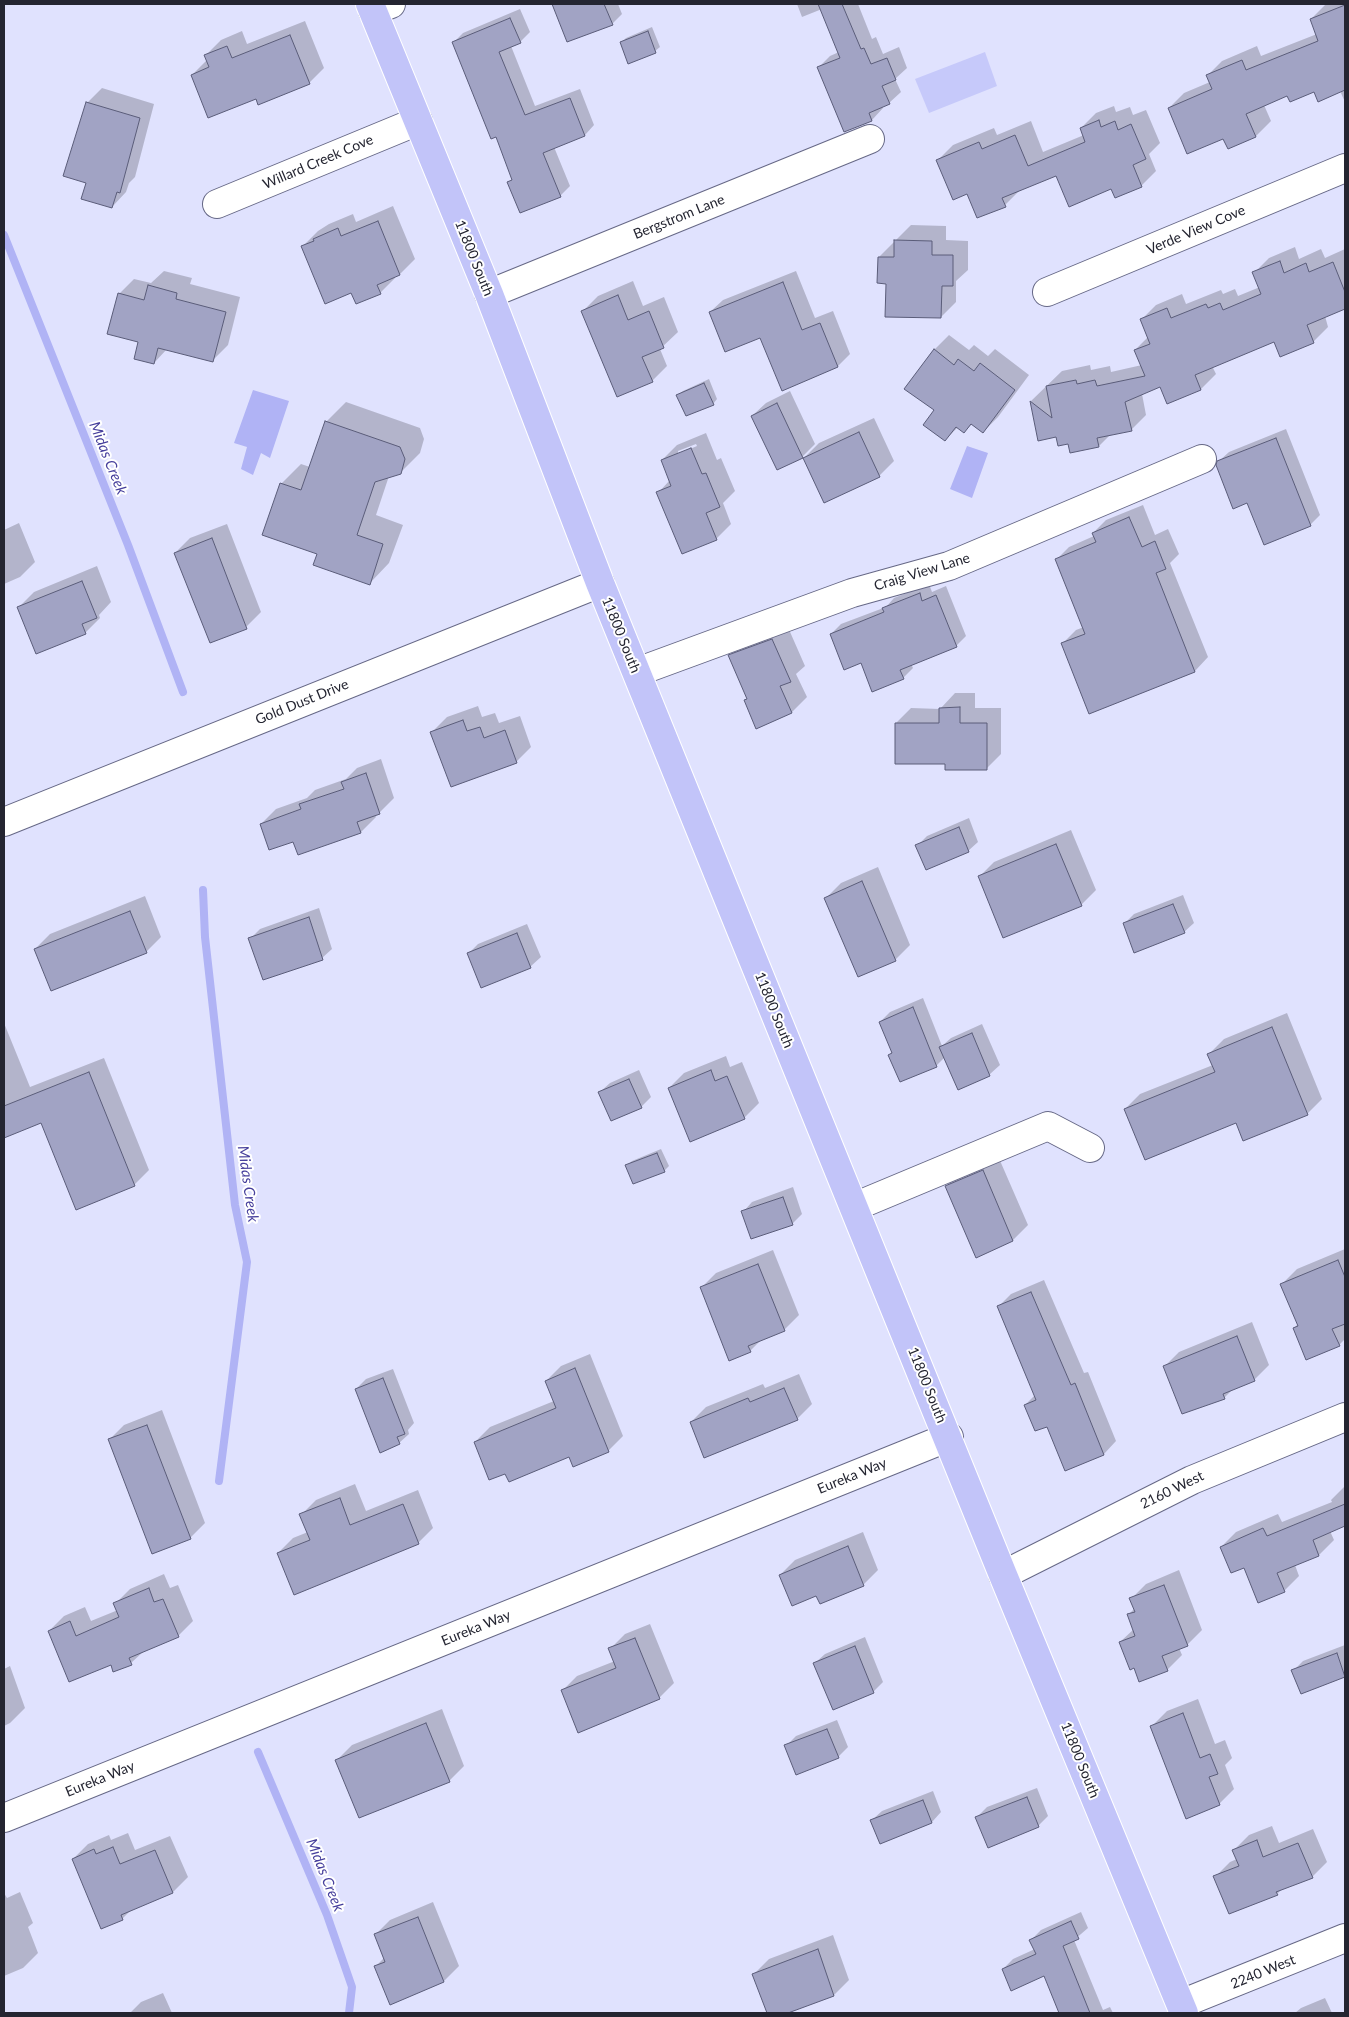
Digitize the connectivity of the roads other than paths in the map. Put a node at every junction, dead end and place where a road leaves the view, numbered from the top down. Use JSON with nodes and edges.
{"nodes":[{"id":1,"x":378,"y":6,"type":"edge"},
{"id":2,"x":418,"y":121,"type":"junction"},
{"id":3,"x":870,"y":139,"type":"dead end"},
{"id":4,"x":1345,"y":168,"type":"edge"},
{"id":5,"x":218,"y":204,"type":"dead end"},
{"id":6,"x":1047,"y":292,"type":"dead end"},
{"id":7,"x":488,"y":294,"type":"junction"},
{"id":8,"x":1202,"y":459,"type":"dead end"},
{"id":9,"x":600,"y":583,"type":"junction"},
{"id":10,"x":637,"y":672,"type":"junction"},
{"id":11,"x":4,"y":822,"type":"edge"},
{"id":12,"x":1090,"y":1148,"type":"dead end"},
{"id":13,"x":854,"y":1207,"type":"junction"},
{"id":14,"x":1345,"y":1417,"type":"edge"},
{"id":15,"x":948,"y":1437,"type":"junction"},
{"id":16,"x":1003,"y":1575,"type":"junction"},
{"id":17,"x":4,"y":1818,"type":"edge"},
{"id":18,"x":1345,"y":1938,"type":"edge"},
{"id":19,"x":1182,"y":2009,"type":"edge"}],
"edges":[{"from":1,"to":2,"type":"main road","name":"11800 South"},
{"from":2,"to":5,"type":"street","name":"Willard Creek Cove"},
{"from":2,"to":7,"type":"main road","name":"11800 South"},
{"from":3,"to":7,"type":"street","name":"Bergstrom Lane"},
{"from":4,"to":6,"type":"street","name":"Verde View Cove"},
{"from":7,"to":9,"type":"main road","name":"11800 South"},
{"from":8,"to":10,"type":"street","name":"Craig View Lane"},
{"from":9,"to":10,"type":"main road","name":"11800 South"},
{"from":9,"to":11,"type":"street","name":"Gold Dust Drive"},
{"from":10,"to":13,"type":"main road","name":"11800 South"},
{"from":12,"to":13,"type":"street"},
{"from":13,"to":15,"type":"main road","name":"11800 South"},
{"from":14,"to":16,"type":"street","name":"2160 West"},
{"from":15,"to":16,"type":"main road","name":"11800 South"},
{"from":15,"to":17,"type":"street","name":"Eureka Way"},
{"from":16,"to":19,"type":"main road","name":"11800 South"},
{"from":18,"to":19,"type":"street","name":"2240 West"}]}
